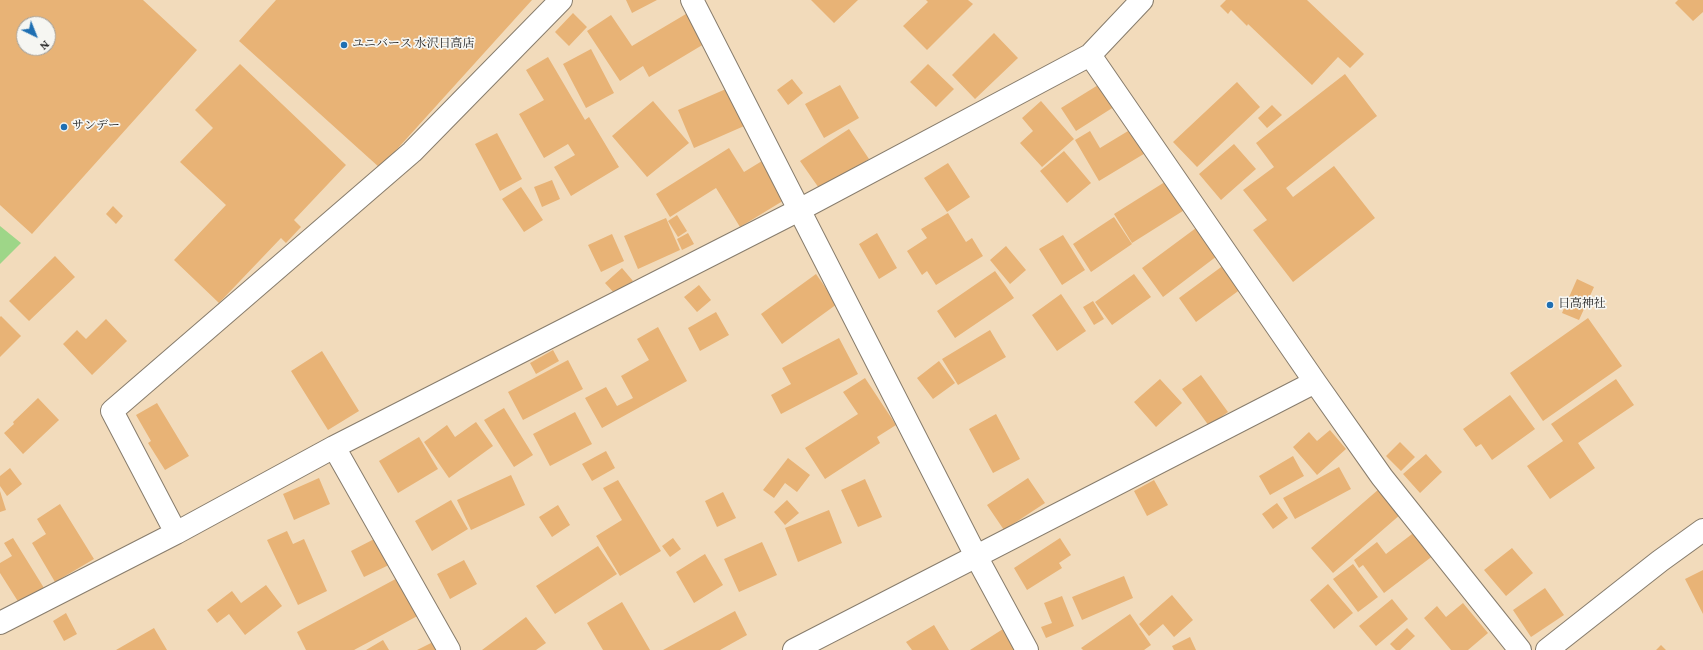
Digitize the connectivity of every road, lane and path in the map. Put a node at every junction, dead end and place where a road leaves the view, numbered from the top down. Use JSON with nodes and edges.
{"nodes":[{"id":1,"x":561,"y":0,"type":"edge"},
{"id":2,"x":692,"y":0,"type":"edge"},
{"id":3,"x":1142,"y":0,"type":"edge"},
{"id":4,"x":1090,"y":55,"type":"junction"},
{"id":5,"x":799,"y":210,"type":"junction"},
{"id":6,"x":1315,"y":382,"type":"junction"},
{"id":7,"x":334,"y":447,"type":"junction"},
{"id":8,"x":1703,"y":530,"type":"edge"},
{"id":9,"x":176,"y":533,"type":"junction"},
{"id":10,"x":976,"y":556,"type":"junction"},
{"id":11,"x":0,"y":623,"type":"edge"},
{"id":12,"x":449,"y":650,"type":"edge"},
{"id":13,"x":794,"y":650,"type":"edge"},
{"id":14,"x":1027,"y":650,"type":"edge"},
{"id":15,"x":1520,"y":650,"type":"edge"},
{"id":16,"x":1547,"y":650,"type":"edge"}],
"edges":[{"from":1,"to":9,"type":"street"},
{"from":2,"to":5,"type":"street"},
{"from":3,"to":4,"type":"street"},
{"from":4,"to":5,"type":"street"},
{"from":4,"to":6,"type":"street"},
{"from":5,"to":7,"type":"street"},
{"from":5,"to":10,"type":"street"},
{"from":6,"to":10,"type":"street"},
{"from":6,"to":15,"type":"street"},
{"from":7,"to":9,"type":"street"},
{"from":7,"to":12,"type":"street"},
{"from":8,"to":16,"type":"street"},
{"from":9,"to":11,"type":"street"},
{"from":10,"to":13,"type":"street"},
{"from":10,"to":14,"type":"street"}]}
